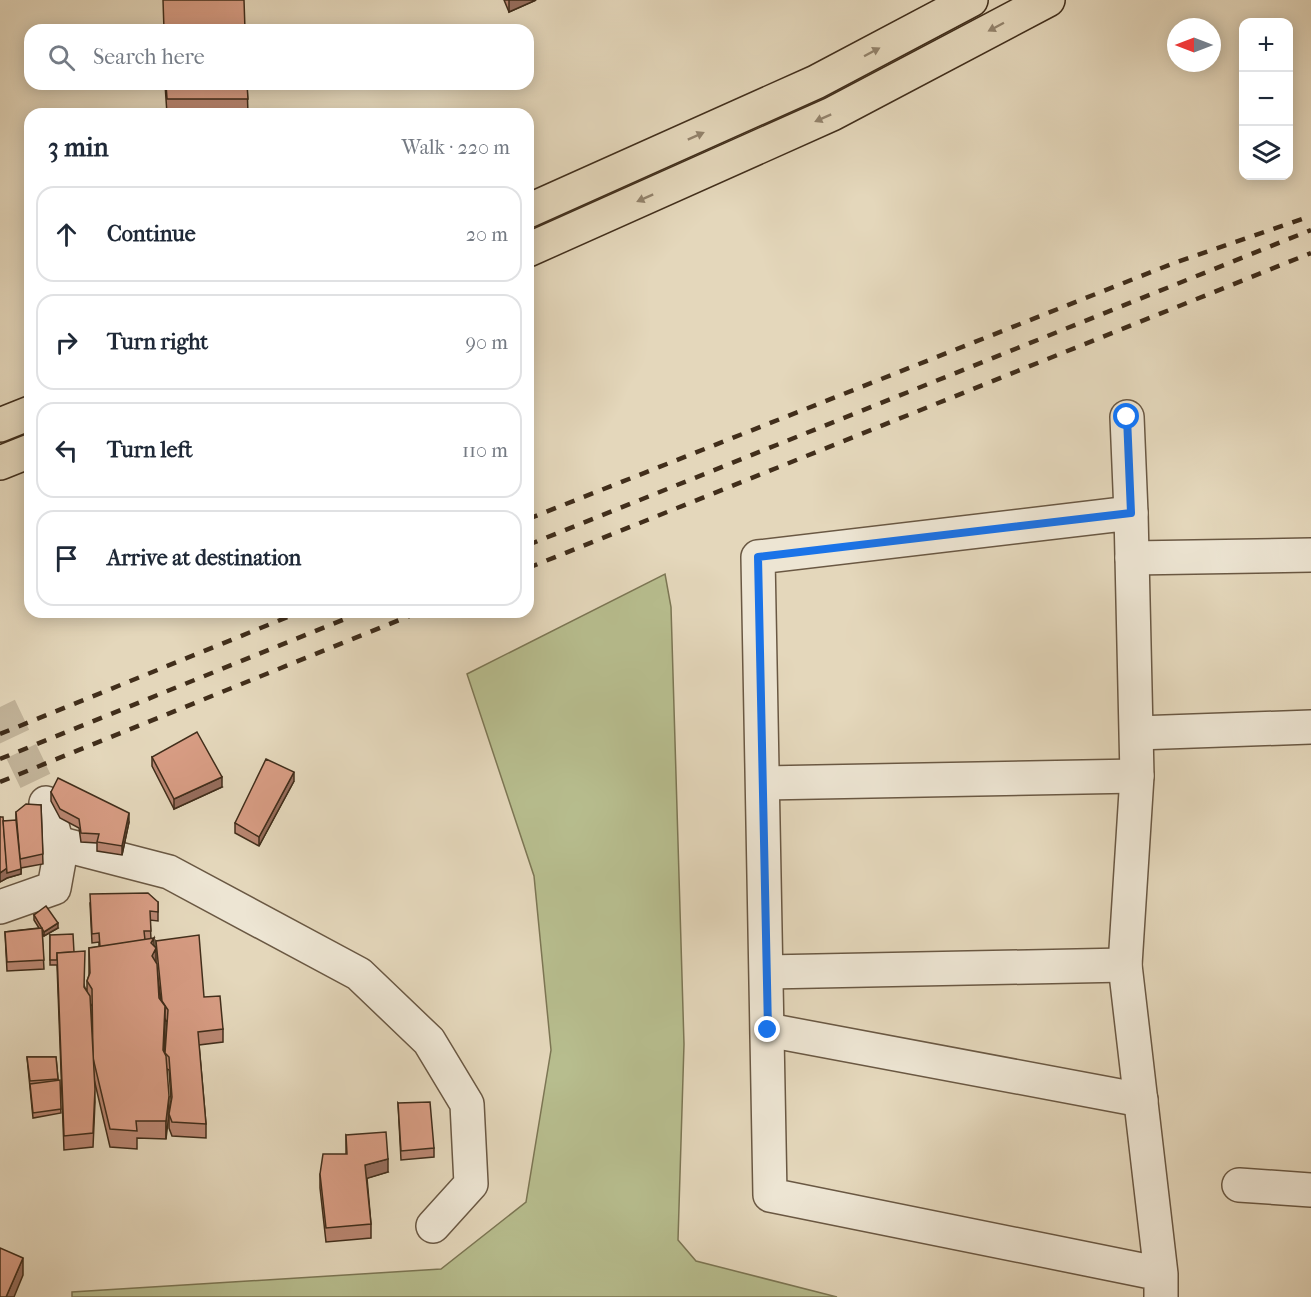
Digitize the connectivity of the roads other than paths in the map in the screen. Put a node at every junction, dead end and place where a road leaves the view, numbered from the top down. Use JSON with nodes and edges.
{"nodes":[{"id":1,"x":971,"y":0,"type":"edge"},
{"id":2,"x":1048,"y":0,"type":"edge"},
{"id":3,"x":534,"y":209,"type":"edge"},
{"id":4,"x":534,"y":247,"type":"edge"},
{"id":5,"x":24,"y":415,"type":"edge"},
{"id":6,"x":1127,"y":417,"type":"dead end"},
{"id":7,"x":0,"y":425,"type":"edge"},
{"id":8,"x":24,"y":454,"type":"edge"},
{"id":9,"x":0,"y":463,"type":"edge"},
{"id":10,"x":1131,"y":513,"type":"junction"},
{"id":11,"x":1311,"y":555,"type":"edge"},
{"id":12,"x":1132,"y":558,"type":"junction"},
{"id":13,"x":1311,"y":727,"type":"edge"},
{"id":14,"x":1137,"y":733,"type":"junction"},
{"id":15,"x":1137,"y":776,"type":"junction"},
{"id":16,"x":764,"y":783,"type":"junction"},
{"id":17,"x":46,"y":803,"type":"tunnel mouth"},
{"id":18,"x":57,"y":843,"type":"junction"},
{"id":19,"x":0,"y":907,"type":"edge"},
{"id":20,"x":1125,"y":965,"type":"junction"},
{"id":21,"x":767,"y":972,"type":"junction"},
{"id":22,"x":768,"y":1030,"type":"junction"},
{"id":23,"x":1140,"y":1100,"type":"junction"},
{"id":24,"x":1239,"y":1185,"type":"dead end"},
{"id":25,"x":1311,"y":1190,"type":"edge"},
{"id":26,"x":433,"y":1226,"type":"dead end"},
{"id":27,"x":1161,"y":1285,"type":"edge"}],
"edges":[{"from":3,"to":1,"type":"main road","one_way":true},
{"from":2,"to":4,"type":"main road","one_way":true},
{"from":5,"to":7,"type":"main road"},
{"from":6,"to":10,"type":"street"},
{"from":8,"to":9,"type":"main road"},
{"from":10,"to":12,"type":"street"},
{"from":10,"to":16,"type":"street"},
{"from":11,"to":12,"type":"street"},
{"from":12,"to":14,"type":"street"},
{"from":13,"to":14,"type":"street"},
{"from":14,"to":15,"type":"street"},
{"from":15,"to":16,"type":"street"},
{"from":15,"to":20,"type":"street"},
{"from":16,"to":21,"type":"street"},
{"from":17,"to":18,"type":"street"},
{"from":18,"to":19,"type":"street"},
{"from":18,"to":26,"type":"street"},
{"from":20,"to":21,"type":"street"},
{"from":20,"to":23,"type":"street"},
{"from":21,"to":22,"type":"street"},
{"from":22,"to":23,"type":"street"},
{"from":22,"to":27,"type":"street"},
{"from":23,"to":27,"type":"street"},
{"from":24,"to":25,"type":"street"}]}
